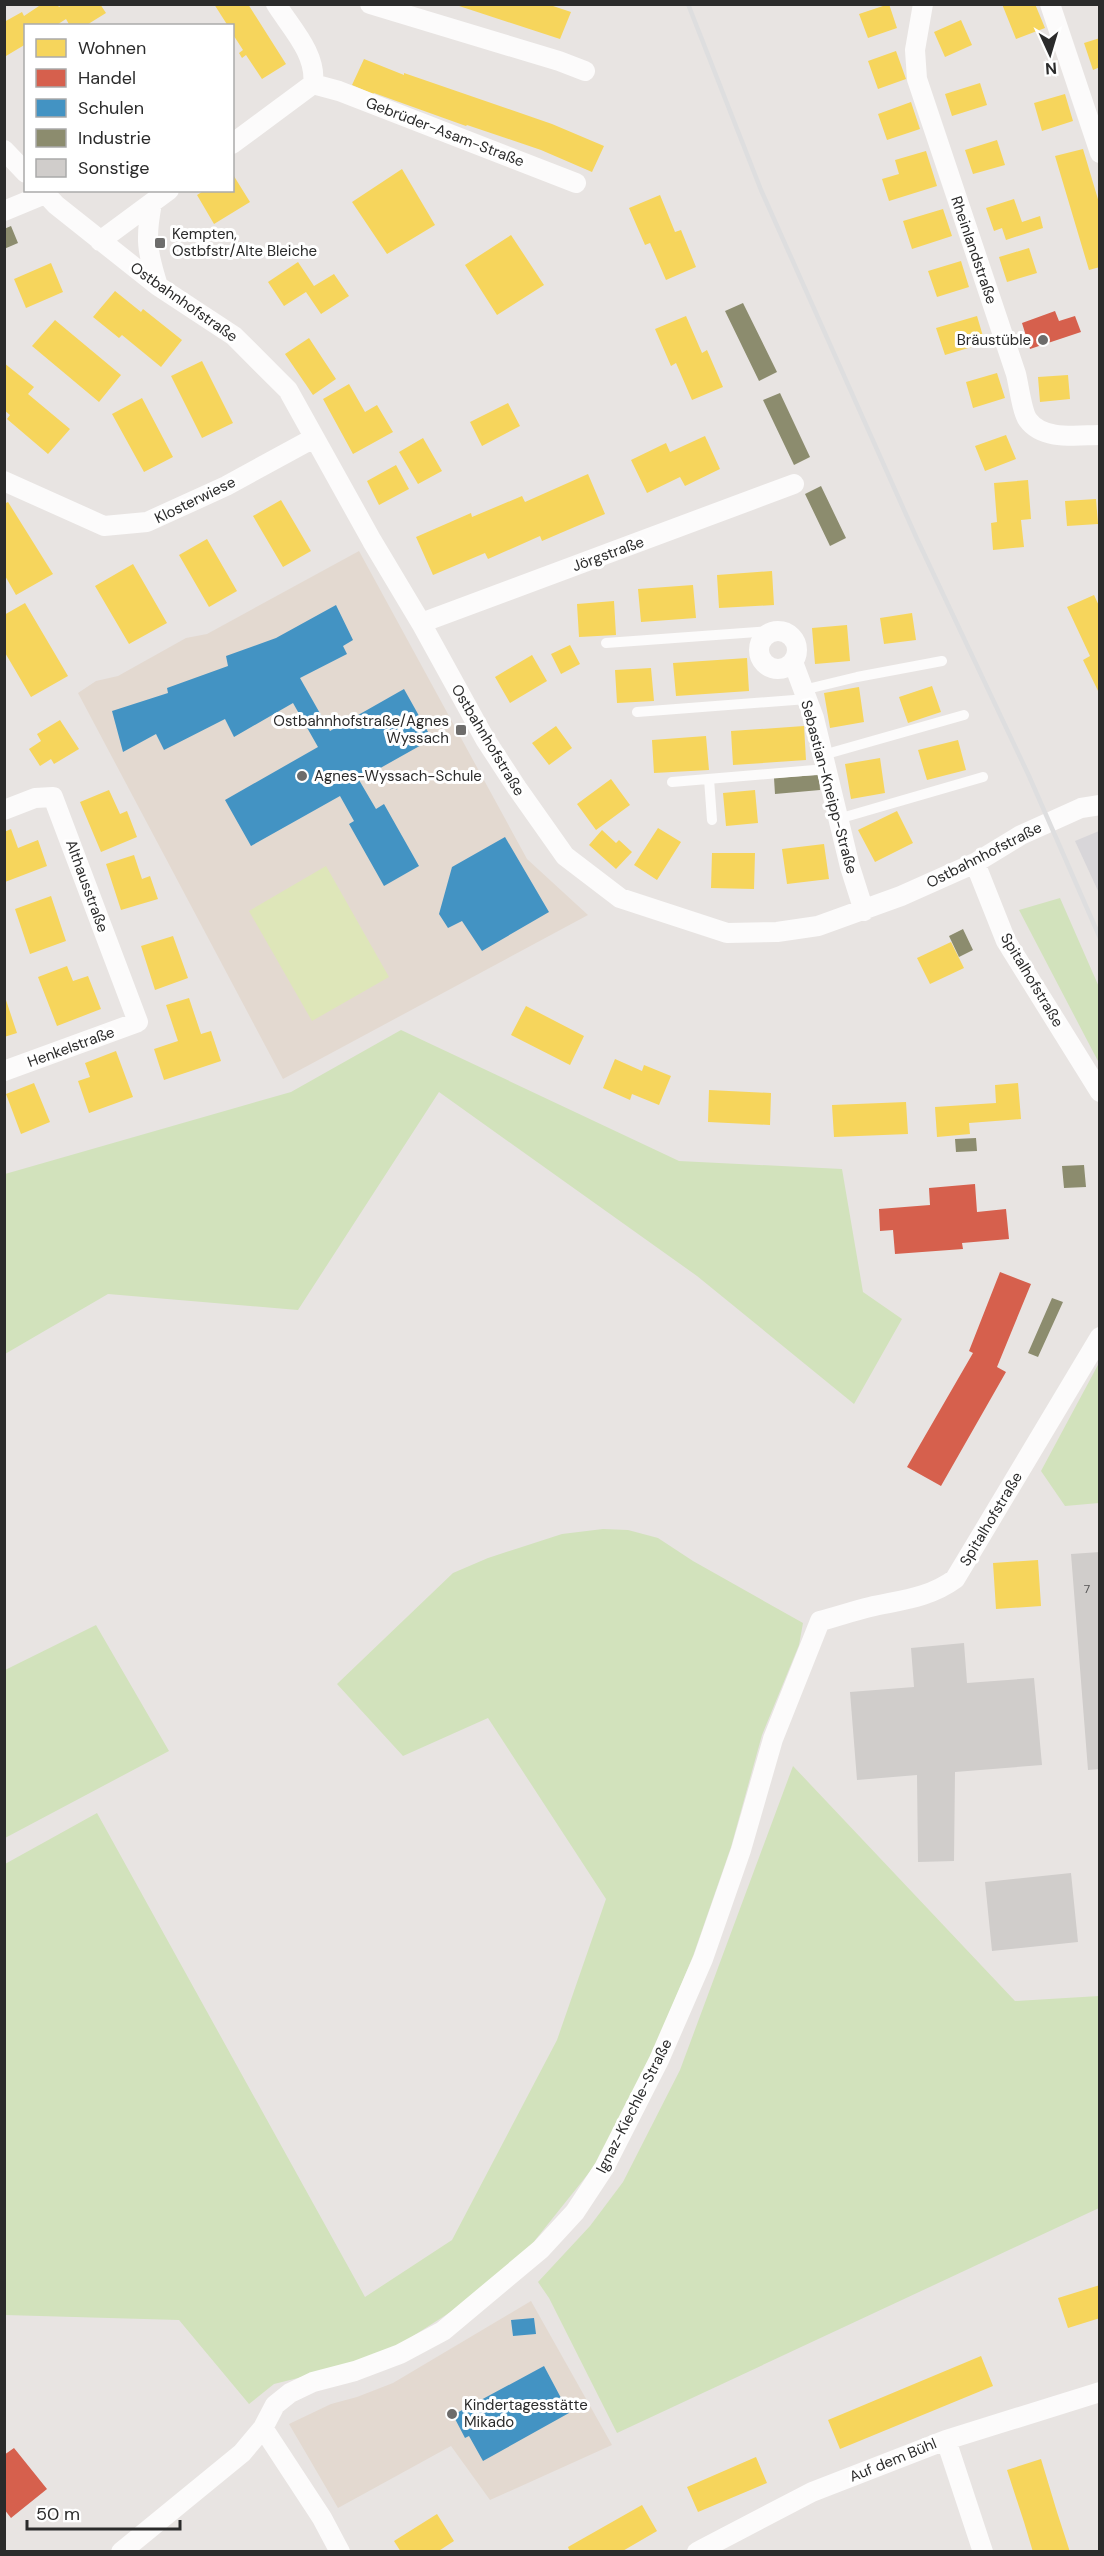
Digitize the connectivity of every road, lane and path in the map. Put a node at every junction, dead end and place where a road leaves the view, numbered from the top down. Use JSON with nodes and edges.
{"nodes":[{"id":1,"x":276,"y":4,"type":"edge"},
{"id":2,"x":370,"y":4,"type":"edge"},
{"id":3,"x":923,"y":4,"type":"edge"},
{"id":4,"x":1050,"y":4,"type":"edge"},
{"id":5,"x":585,"y":71,"type":"dead end"},
{"id":6,"x":313,"y":84,"type":"junction"},
{"id":7,"x":234,"y":143,"type":"edge"},
{"id":8,"x":4,"y":150,"type":"edge"},
{"id":9,"x":1100,"y":153,"type":"edge"},
{"id":10,"x":24,"y":171,"type":"edge"},
{"id":11,"x":576,"y":183,"type":"dead end"},
{"id":12,"x":44,"y":192,"type":"edge"},
{"id":13,"x":166,"y":192,"type":"edge"},
{"id":14,"x":152,"y":203,"type":"junction"},
{"id":15,"x":4,"y":211,"type":"edge"},
{"id":16,"x":100,"y":241,"type":"junction"},
{"id":17,"x":158,"y":286,"type":"junction"},
{"id":18,"x":1100,"y":435,"type":"edge"},
{"id":19,"x":315,"y":438,"type":"junction"},
{"id":20,"x":4,"y":481,"type":"edge"},
{"id":21,"x":794,"y":484,"type":"dead end"},
{"id":22,"x":422,"y":623,"type":"junction"},
{"id":23,"x":772,"y":631,"type":"junction"},
{"id":24,"x":606,"y":643,"type":"dead end"},
{"id":25,"x":942,"y":661,"type":"dead end"},
{"id":26,"x":793,"y":662,"type":"junction"},
{"id":27,"x":805,"y":695,"type":"junction"},
{"id":28,"x":637,"y":712,"type":"dead end"},
{"id":29,"x":964,"y":715,"type":"dead end"},
{"id":30,"x":825,"y":762,"type":"junction"},
{"id":31,"x":983,"y":777,"type":"dead end"},
{"id":32,"x":709,"y":779,"type":"junction"},
{"id":33,"x":672,"y":782,"type":"dead end"},
{"id":34,"x":1100,"y":805,"type":"edge"},
{"id":35,"x":4,"y":810,"type":"edge"},
{"id":36,"x":838,"y":819,"type":"junction"},
{"id":37,"x":712,"y":820,"type":"dead end"},
{"id":38,"x":975,"y":863,"type":"junction"},
{"id":39,"x":864,"y":911,"type":"junction"},
{"id":40,"x":138,"y":1022,"type":"joint"},
{"id":41,"x":4,"y":1071,"type":"edge"},
{"id":42,"x":1100,"y":1092,"type":"edge"},
{"id":43,"x":1100,"y":1336,"type":"edge"},
{"id":44,"x":820,"y":1622,"type":"joint"},
{"id":45,"x":1100,"y":2392,"type":"edge"},
{"id":46,"x":263,"y":2428,"type":"junction"},
{"id":47,"x":946,"y":2439,"type":"junction"},
{"id":48,"x":121,"y":2552,"type":"edge"},
{"id":49,"x":340,"y":2552,"type":"edge"},
{"id":50,"x":697,"y":2552,"type":"edge"},
{"id":51,"x":983,"y":2552,"type":"edge"}],
"edges":[{"from":1,"to":6,"type":"street"},
{"from":2,"to":5,"type":"street"},
{"from":3,"to":18,"type":"street","name":"Rheinlandstraße"},
{"from":4,"to":9,"type":"street"},
{"from":6,"to":7,"type":"street"},
{"from":6,"to":11,"type":"street","name":"Gebrüder-Asam-Straße"},
{"from":8,"to":10,"type":"street"},
{"from":12,"to":15,"type":"street"},
{"from":12,"to":16,"type":"street","name":"Ostbahnhofstraße"},
{"from":13,"to":14,"type":"street"},
{"from":14,"to":16,"type":"street"},
{"from":14,"to":17,"type":"street"},
{"from":16,"to":17,"type":"street","name":"Ostbahnhofstraße"},
{"from":17,"to":19,"type":"street","name":"Ostbahnhofstraße"},
{"from":19,"to":20,"type":"street","name":"Klosterwiese"},
{"from":19,"to":22,"type":"street","name":"Ostbahnhofstraße"},
{"from":21,"to":22,"type":"street","name":"Jörgstraße"},
{"from":22,"to":39,"type":"street","name":"Ostbahnhofstraße"},
{"from":23,"to":24,"type":"lane"},
{"from":23,"to":26,"type":"street","name":"Sebastian-Kneipp-Straße"},
{"from":23,"to":26,"type":"street"},
{"from":25,"to":27,"type":"lane"},
{"from":26,"to":27,"type":"street","name":"Sebastian-Kneipp-Straße"},
{"from":27,"to":28,"type":"lane"},
{"from":27,"to":30,"type":"street","name":"Sebastian-Kneipp-Straße"},
{"from":29,"to":30,"type":"lane"},
{"from":30,"to":32,"type":"lane"},
{"from":30,"to":36,"type":"street","name":"Sebastian-Kneipp-Straße"},
{"from":31,"to":36,"type":"lane"},
{"from":32,"to":33,"type":"lane"},
{"from":32,"to":37,"type":"lane"},
{"from":34,"to":38,"type":"street","name":"Ostbahnhofstraße"},
{"from":35,"to":40,"type":"street","name":"Althausstraße"},
{"from":36,"to":39,"type":"street","name":"Sebastian-Kneipp-Straße"},
{"from":38,"to":39,"type":"street","name":"Ostbahnhofstraße"},
{"from":38,"to":42,"type":"street","name":"Spitalhofstraße"},
{"from":40,"to":41,"type":"street","name":"Henkelstraße"},
{"from":43,"to":44,"type":"street","name":"Spitalhofstraße"},
{"from":44,"to":46,"type":"street","name":"Ignaz-Kiechle-Straße"},
{"from":45,"to":47,"type":"street","name":"Auf dem Bühl"},
{"from":46,"to":48,"type":"street","name":"Ignaz-Kiechle-Straße"},
{"from":46,"to":49,"type":"street"},
{"from":47,"to":50,"type":"street","name":"Auf dem Bühl"},
{"from":47,"to":51,"type":"street"}]}
